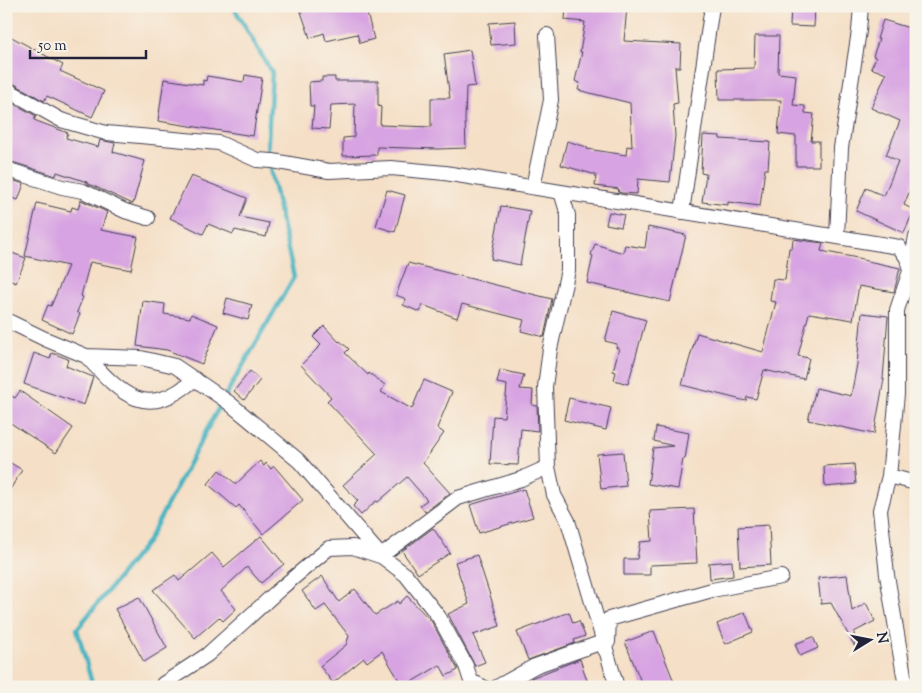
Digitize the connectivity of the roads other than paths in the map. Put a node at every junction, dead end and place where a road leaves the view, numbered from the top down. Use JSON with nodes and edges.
{"nodes":[{"id":1,"x":712,"y":6,"type":"edge"},
{"id":2,"x":861,"y":6,"type":"edge"},
{"id":3,"x":547,"y":35,"type":"dead end"},
{"id":4,"x":6,"y":89,"type":"edge"},
{"id":5,"x":6,"y":170,"type":"edge"},
{"id":6,"x":533,"y":187,"type":"junction"},
{"id":7,"x":561,"y":192,"type":"junction"},
{"id":8,"x":682,"y":212,"type":"junction"},
{"id":9,"x":148,"y":218,"type":"dead end"},
{"id":10,"x":837,"y":236,"type":"junction"},
{"id":11,"x":916,"y":236,"type":"edge"},
{"id":12,"x":913,"y":271,"type":"edge"},
{"id":13,"x":6,"y":320,"type":"edge"},
{"id":14,"x":86,"y":356,"type":"junction"},
{"id":15,"x":196,"y":379,"type":"junction"},
{"id":16,"x":548,"y":466,"type":"junction"},
{"id":17,"x":889,"y":476,"type":"junction"},
{"id":18,"x":916,"y":483,"type":"edge"},
{"id":19,"x":381,"y":556,"type":"junction"},
{"id":20,"x":781,"y":577,"type":"dead end"},
{"id":21,"x":607,"y":652,"type":"junction"},
{"id":22,"x":165,"y":687,"type":"edge"},
{"id":23,"x":483,"y":687,"type":"edge"},
{"id":24,"x":496,"y":687,"type":"edge"},
{"id":25,"x":617,"y":687,"type":"edge"},
{"id":26,"x":906,"y":687,"type":"edge"}],
"edges":[{"from":1,"to":8,"type":"street"},
{"from":2,"to":10,"type":"street"},
{"from":3,"to":6,"type":"street"},
{"from":4,"to":6,"type":"street"},
{"from":5,"to":9,"type":"street"},
{"from":6,"to":7,"type":"street"},
{"from":7,"to":8,"type":"street"},
{"from":7,"to":16,"type":"street"},
{"from":8,"to":10,"type":"street"},
{"from":10,"to":12,"type":"street"},
{"from":11,"to":12,"type":"street"},
{"from":12,"to":17,"type":"street"},
{"from":13,"to":14,"type":"street"},
{"from":14,"to":15,"type":"street"},
{"from":14,"to":15,"type":"street"},
{"from":15,"to":19,"type":"street"},
{"from":16,"to":19,"type":"street"},
{"from":16,"to":21,"type":"street"},
{"from":17,"to":18,"type":"street"},
{"from":17,"to":26,"type":"street"},
{"from":19,"to":22,"type":"street"},
{"from":19,"to":23,"type":"street"},
{"from":20,"to":21,"type":"street"},
{"from":21,"to":24,"type":"street"},
{"from":21,"to":25,"type":"street"}]}
